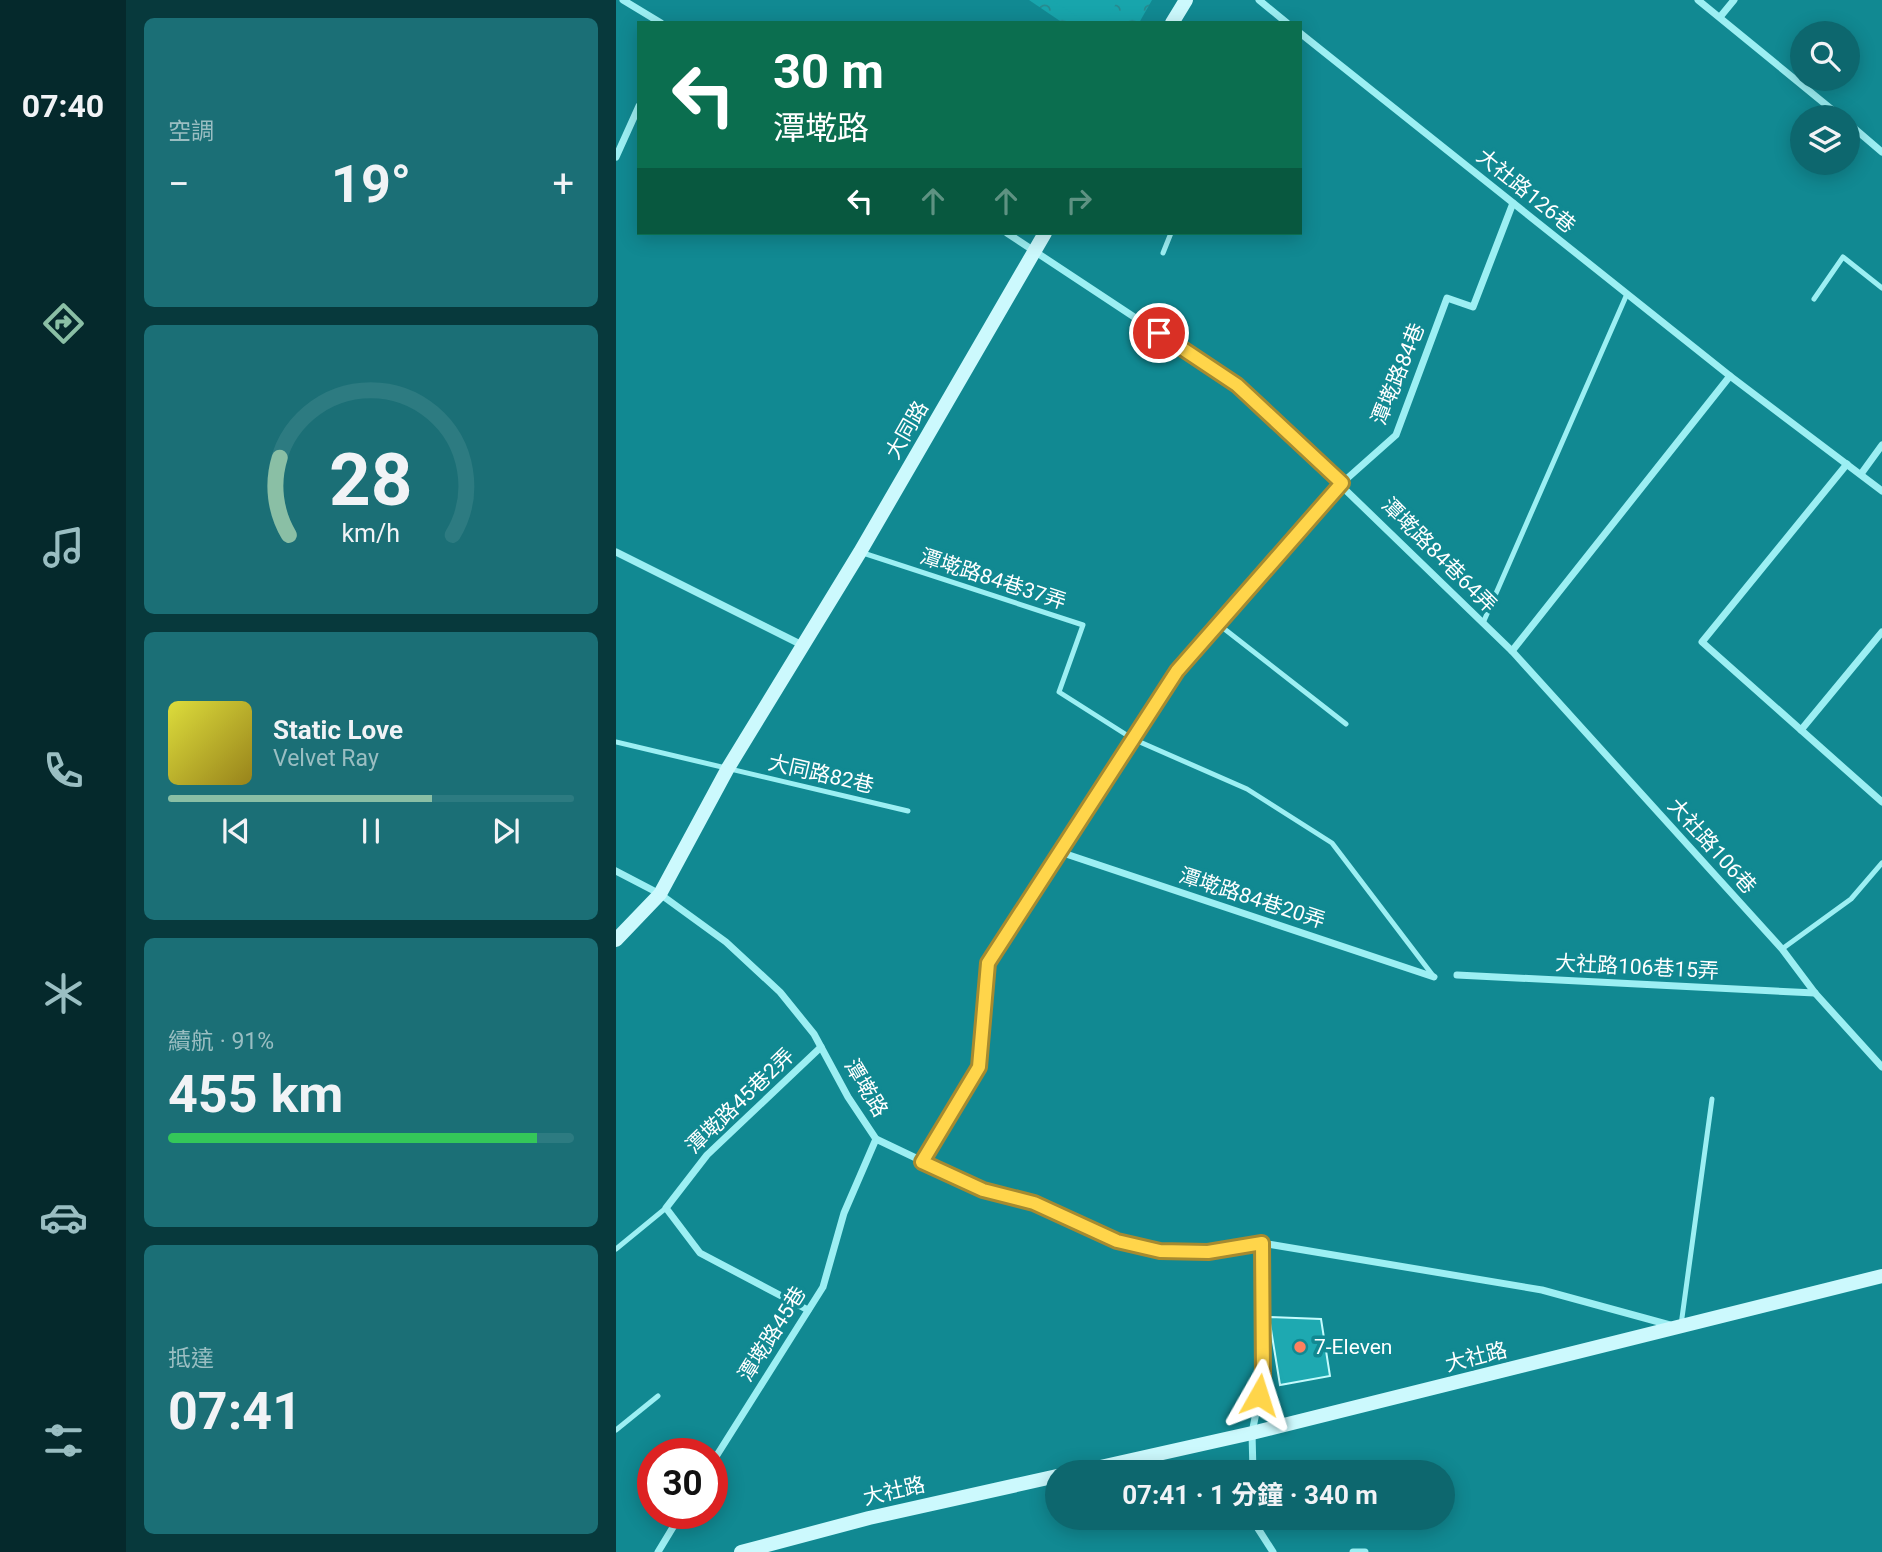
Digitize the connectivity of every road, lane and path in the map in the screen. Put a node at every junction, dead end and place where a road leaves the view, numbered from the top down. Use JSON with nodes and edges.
{"nodes":[{"id":1,"x":623,"y":0,"type":"edge"},
{"id":2,"x":1186,"y":0,"type":"edge"},
{"id":3,"x":1259,"y":0,"type":"edge"},
{"id":4,"x":1698,"y":0,"type":"edge"},
{"id":5,"x":1734,"y":0,"type":"edge"},
{"id":6,"x":1720,"y":17,"type":"junction"},
{"id":7,"x":658,"y":21,"type":"edge"},
{"id":8,"x":1173,"y":21,"type":"edge"},
{"id":9,"x":1285,"y":21,"type":"edge"},
{"id":10,"x":1302,"y":35,"type":"edge"},
{"id":11,"x":1826,"y":105,"type":"edge"},
{"id":12,"x":637,"y":110,"type":"edge"},
{"id":13,"x":1860,"y":133,"type":"edge"},
{"id":14,"x":1882,"y":152,"type":"edge"},
{"id":15,"x":616,"y":157,"type":"edge"},
{"id":16,"x":1513,"y":203,"type":"junction"},
{"id":17,"x":1010,"y":235,"type":"edge"},
{"id":18,"x":1044,"y":235,"type":"edge"},
{"id":19,"x":1170,"y":235,"type":"edge"},
{"id":20,"x":1035,"y":250,"type":"junction"},
{"id":21,"x":1163,"y":253,"type":"dead end"},
{"id":22,"x":1882,"y":288,"type":"edge"},
{"id":23,"x":1627,"y":294,"type":"junction"},
{"id":24,"x":1814,"y":299,"type":"dead end"},
{"id":25,"x":1730,"y":376,"type":"junction"},
{"id":26,"x":1882,"y":445,"type":"edge"},
{"id":27,"x":1847,"y":464,"type":"junction"},
{"id":28,"x":1861,"y":474,"type":"junction"},
{"id":29,"x":1342,"y":483,"type":"junction"},
{"id":30,"x":1882,"y":491,"type":"edge"},
{"id":31,"x":616,"y":552,"type":"edge"},
{"id":32,"x":860,"y":552,"type":"junction"},
{"id":33,"x":1483,"y":623,"type":"junction"},
{"id":34,"x":1218,"y":624,"type":"junction"},
{"id":35,"x":1882,"y":632,"type":"edge"},
{"id":36,"x":804,"y":647,"type":"junction"},
{"id":37,"x":1512,"y":651,"type":"junction"},
{"id":38,"x":1346,"y":724,"type":"dead end"},
{"id":39,"x":1801,"y":730,"type":"junction"},
{"id":40,"x":1133,"y":739,"type":"junction"},
{"id":41,"x":616,"y":742,"type":"edge"},
{"id":42,"x":728,"y":768,"type":"junction"},
{"id":43,"x":1882,"y":802,"type":"edge"},
{"id":44,"x":908,"y":811,"type":"dead end"},
{"id":45,"x":1060,"y":852,"type":"junction"},
{"id":46,"x":1882,"y":863,"type":"edge"},
{"id":47,"x":616,"y":871,"type":"edge"},
{"id":48,"x":660,"y":894,"type":"junction"},
{"id":49,"x":616,"y":940,"type":"edge"},
{"id":50,"x":1782,"y":949,"type":"junction"},
{"id":51,"x":988,"y":963,"type":"joint"},
{"id":52,"x":1457,"y":975,"type":"dead end"},
{"id":53,"x":1434,"y":976,"type":"joint"},
{"id":54,"x":1815,"y":993,"type":"junction"},
{"id":55,"x":821,"y":1047,"type":"junction"},
{"id":56,"x":1882,"y":1067,"type":"edge"},
{"id":57,"x":1712,"y":1099,"type":"dead end"},
{"id":58,"x":876,"y":1139,"type":"junction"},
{"id":59,"x":922,"y":1162,"type":"junction"},
{"id":60,"x":666,"y":1208,"type":"junction"},
{"id":61,"x":1262,"y":1243,"type":"junction"},
{"id":62,"x":616,"y":1249,"type":"edge"},
{"id":63,"x":1882,"y":1276,"type":"edge"},
{"id":64,"x":808,"y":1310,"type":"junction"},
{"id":65,"x":1681,"y":1328,"type":"junction"},
{"id":66,"x":658,"y":1396,"type":"dead end"},
{"id":67,"x":616,"y":1430,"type":"edge"},
{"id":68,"x":1252,"y":1433,"type":"junction"},
{"id":69,"x":728,"y":1438,"type":"edge"},
{"id":70,"x":1131,"y":1460,"type":"edge"},
{"id":71,"x":1253,"y":1460,"type":"edge"},
{"id":72,"x":1045,"y":1479,"type":"edge"},
{"id":73,"x":672,"y":1529,"type":"edge"},
{"id":74,"x":1259,"y":1530,"type":"edge"},
{"id":75,"x":658,"y":1552,"type":"edge"},
{"id":76,"x":741,"y":1552,"type":"edge"},
{"id":77,"x":1273,"y":1552,"type":"edge"},
{"id":78,"x":1353,"y":1552,"type":"edge"},
{"id":79,"x":1365,"y":1552,"type":"edge"}],
"edges":[{"from":1,"to":7,"type":"street"},
{"from":2,"to":8,"type":"street"},
{"from":3,"to":9,"type":"street"},
{"from":4,"to":6,"type":"street"},
{"from":5,"to":6,"type":"street"},
{"from":6,"to":11,"type":"street"},
{"from":10,"to":16,"type":"street","name":"大社路126巷"},
{"from":12,"to":15,"type":"street"},
{"from":13,"to":14,"type":"street"},
{"from":16,"to":23,"type":"street","name":"大社路126巷"},
{"from":16,"to":29,"type":"street","name":"潭墘路84巷"},
{"from":17,"to":20,"type":"street"},
{"from":18,"to":20,"type":"street","name":"大同路"},
{"from":19,"to":21,"type":"lane"},
{"from":20,"to":29,"type":"street","name":"潭墘路84巷64弄"},
{"from":20,"to":32,"type":"street","name":"大同路"},
{"from":22,"to":24,"type":"lane"},
{"from":23,"to":25,"type":"street","name":"大社路126巷"},
{"from":23,"to":33,"type":"lane"},
{"from":25,"to":27,"type":"street","name":"大社路126巷"},
{"from":25,"to":37,"type":"street"},
{"from":26,"to":28,"type":"street"},
{"from":27,"to":28,"type":"street","name":"大社路126巷"},
{"from":27,"to":39,"type":"street"},
{"from":28,"to":30,"type":"street","name":"大社路126巷"},
{"from":29,"to":33,"type":"street","name":"潭墘路84巷64弄"},
{"from":29,"to":34,"type":"street","name":"潭墘路84巷"},
{"from":31,"to":36,"type":"street"},
{"from":32,"to":36,"type":"street","name":"大同路"},
{"from":32,"to":40,"type":"lane","name":"潭墘路84巷37弄"},
{"from":33,"to":37,"type":"street","name":"潭墘路84巷64弄"},
{"from":34,"to":38,"type":"lane"},
{"from":34,"to":40,"type":"street","name":"潭墘路84巷"},
{"from":35,"to":39,"type":"street"},
{"from":36,"to":42,"type":"street","name":"大同路"},
{"from":37,"to":50,"type":"street","name":"大社路106巷"},
{"from":39,"to":43,"type":"street"},
{"from":40,"to":45,"type":"street","name":"潭墘路84巷"},
{"from":40,"to":53,"type":"lane"},
{"from":41,"to":42,"type":"lane","name":"大同路82巷"},
{"from":42,"to":44,"type":"lane","name":"大同路82巷"},
{"from":42,"to":48,"type":"street","name":"大同路"},
{"from":45,"to":51,"type":"street","name":"潭墘路84巷"},
{"from":45,"to":53,"type":"street","name":"潭墘路84巷20弄"},
{"from":46,"to":50,"type":"lane"},
{"from":47,"to":48,"type":"street","name":"潭墘路"},
{"from":48,"to":49,"type":"street","name":"大同路"},
{"from":48,"to":55,"type":"street","name":"潭墘路"},
{"from":50,"to":54,"type":"street","name":"大社路106巷"},
{"from":51,"to":59,"type":"lane","name":"潭墘路84巷"},
{"from":52,"to":54,"type":"street","name":"大社路106巷15弄"},
{"from":54,"to":56,"type":"street","name":"大社路106巷"},
{"from":55,"to":58,"type":"street","name":"潭墘路"},
{"from":55,"to":60,"type":"street","name":"潭墘路45巷2弄"},
{"from":57,"to":65,"type":"lane"},
{"from":58,"to":59,"type":"street","name":"潭墘路"},
{"from":58,"to":64,"type":"street","name":"潭墘路45巷"},
{"from":59,"to":61,"type":"street","name":"潭墘路"},
{"from":60,"to":62,"type":"lane"},
{"from":60,"to":64,"type":"street"},
{"from":61,"to":65,"type":"street","name":"潭墘路"},
{"from":61,"to":68,"type":"street"},
{"from":63,"to":65,"type":"street","name":"大社路"},
{"from":64,"to":69,"type":"street","name":"潭墘路45巷"},
{"from":65,"to":68,"type":"street","name":"大社路"},
{"from":66,"to":67,"type":"lane"},
{"from":68,"to":70,"type":"street","name":"大社路"},
{"from":68,"to":71,"type":"street"},
{"from":72,"to":76,"type":"street","name":"大社路"},
{"from":73,"to":75,"type":"street"},
{"from":74,"to":77,"type":"street"},
{"from":78,"to":79,"type":"street"}]}
